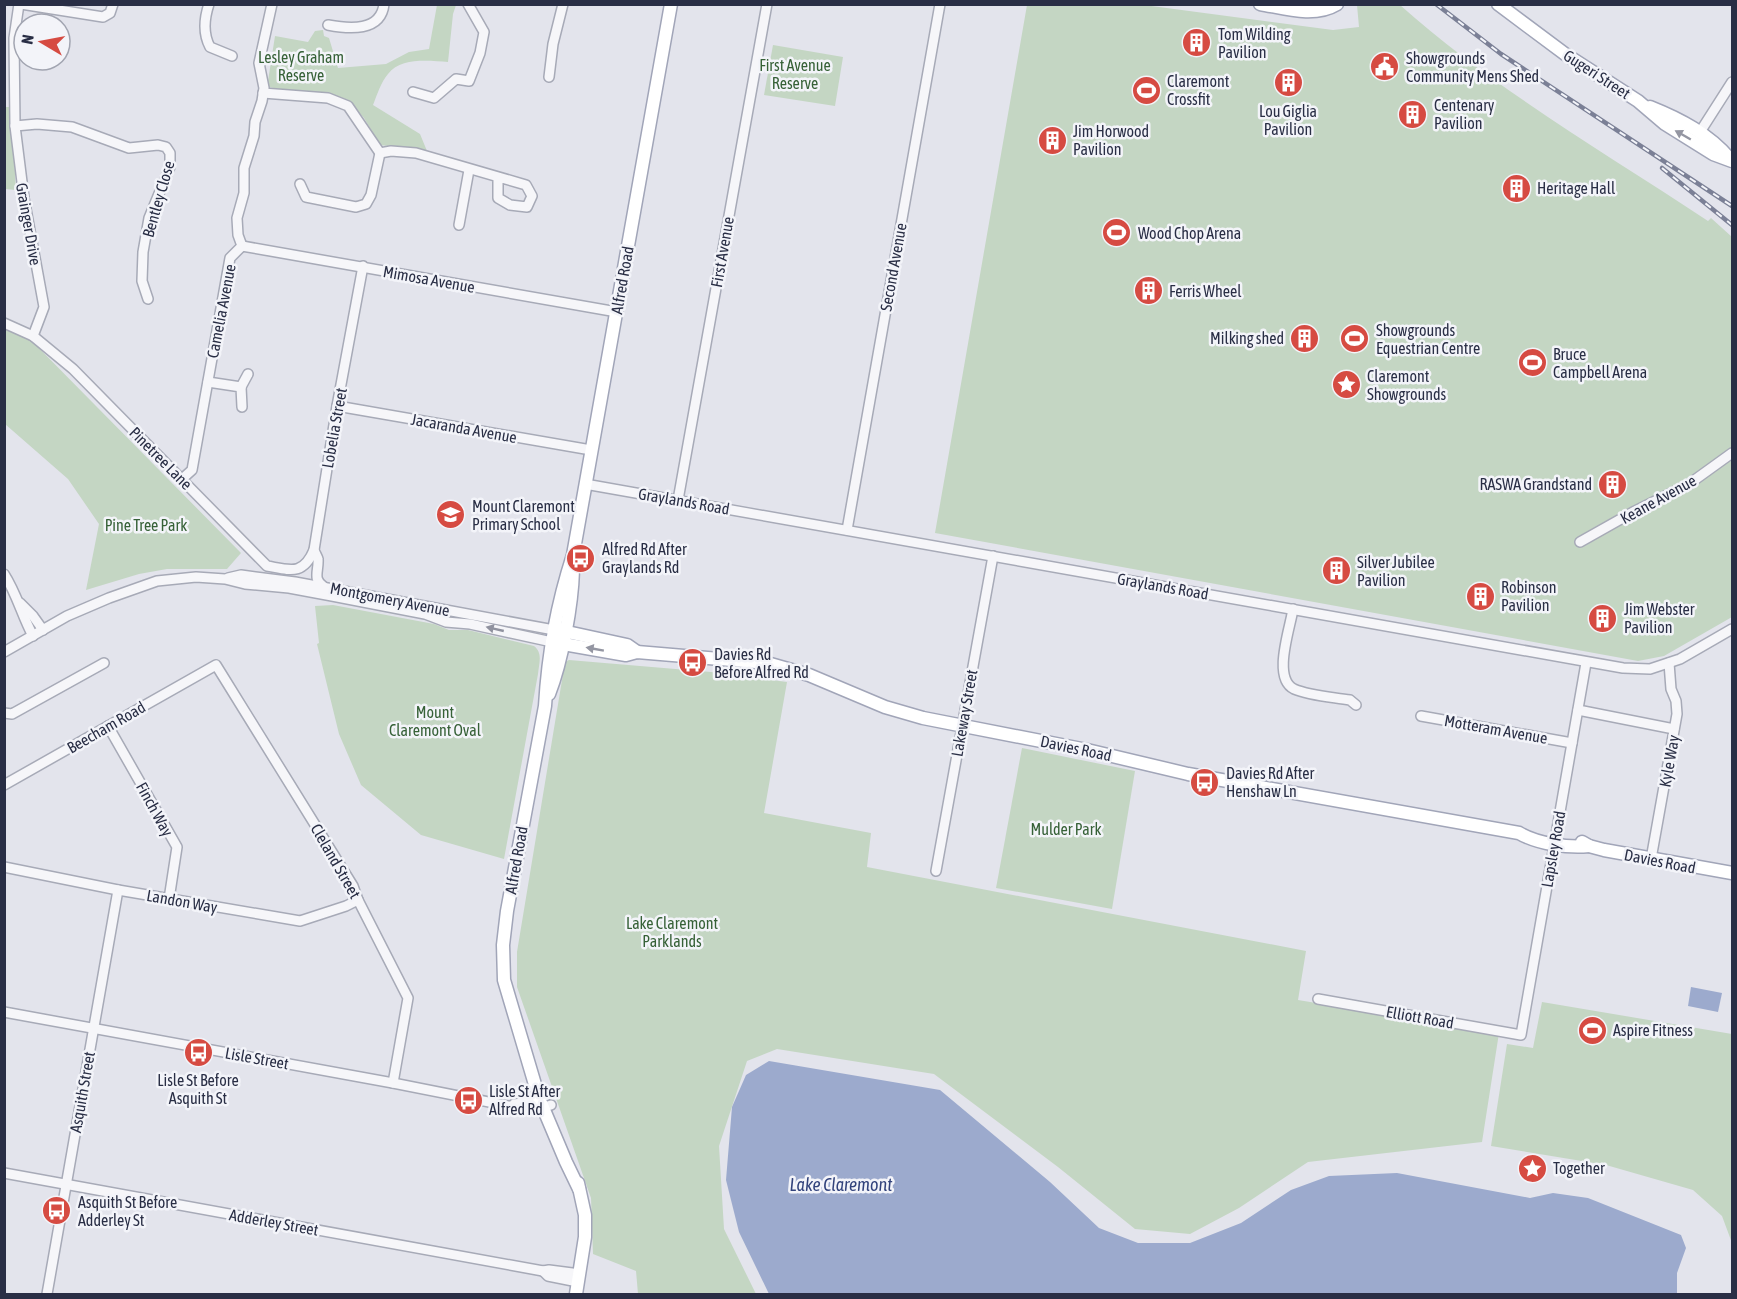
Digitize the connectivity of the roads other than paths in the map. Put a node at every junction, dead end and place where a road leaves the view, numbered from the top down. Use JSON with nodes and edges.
{"nodes":[{"id":1,"x":20,"y":4,"type":"edge"},
{"id":2,"x":113,"y":4,"type":"edge"},
{"id":3,"x":209,"y":4,"type":"edge"},
{"id":4,"x":272,"y":4,"type":"edge"},
{"id":5,"x":384,"y":4,"type":"edge"},
{"id":6,"x":468,"y":4,"type":"edge"},
{"id":7,"x":563,"y":4,"type":"edge"},
{"id":8,"x":671,"y":4,"type":"edge"},
{"id":9,"x":767,"y":4,"type":"edge"},
{"id":10,"x":940,"y":4,"type":"edge"},
{"id":11,"x":1260,"y":4,"type":"edge"},
{"id":12,"x":1337,"y":4,"type":"edge"},
{"id":13,"x":1498,"y":4,"type":"edge"},
{"id":14,"x":328,"y":25,"type":"dead end"},
{"id":15,"x":232,"y":56,"type":"dead end"},
{"id":16,"x":14,"y":72,"type":"edge"},
{"id":17,"x":549,"y":77,"type":"dead end"},
{"id":18,"x":1732,"y":82,"type":"edge"},
{"id":19,"x":413,"y":92,"type":"dead end"},
{"id":20,"x":263,"y":93,"type":"junction"},
{"id":21,"x":1638,"y":101,"type":"junction"},
{"id":22,"x":15,"y":126,"type":"junction"},
{"id":23,"x":1700,"y":132,"type":"junction"},
{"id":24,"x":380,"y":153,"type":"junction"},
{"id":25,"x":1732,"y":161,"type":"edge"},
{"id":26,"x":469,"y":170,"type":"junction"},
{"id":27,"x":498,"y":178,"type":"dead end"},
{"id":28,"x":300,"y":184,"type":"dead end"},
{"id":29,"x":459,"y":225,"type":"dead end"},
{"id":30,"x":242,"y":246,"type":"junction"},
{"id":31,"x":363,"y":266,"type":"junction"},
{"id":32,"x":148,"y":299,"type":"dead end"},
{"id":33,"x":617,"y":312,"type":"junction"},
{"id":34,"x":4,"y":323,"type":"edge"},
{"id":35,"x":33,"y":336,"type":"junction"},
{"id":36,"x":248,"y":374,"type":"dead end"},
{"id":37,"x":208,"y":382,"type":"junction"},
{"id":38,"x":241,"y":387,"type":"junction"},
{"id":39,"x":337,"y":406,"type":"junction"},
{"id":40,"x":242,"y":407,"type":"dead end"},
{"id":41,"x":591,"y":450,"type":"junction"},
{"id":42,"x":1732,"y":453,"type":"edge"},
{"id":43,"x":182,"y":479,"type":"junction"},
{"id":44,"x":585,"y":484,"type":"junction"},
{"id":45,"x":678,"y":500,"type":"junction"},
{"id":46,"x":847,"y":530,"type":"junction"},
{"id":47,"x":1581,"y":542,"type":"dead end"},
{"id":48,"x":314,"y":550,"type":"junction"},
{"id":49,"x":993,"y":556,"type":"junction"},
{"id":50,"x":4,"y":574,"type":"edge"},
{"id":51,"x":330,"y":591,"type":"junction"},
{"id":52,"x":20,"y":603,"type":"junction"},
{"id":53,"x":1293,"y":609,"type":"junction"},
{"id":54,"x":1732,"y":629,"type":"edge"},
{"id":55,"x":43,"y":630,"type":"junction"},
{"id":56,"x":33,"y":636,"type":"junction"},
{"id":57,"x":558,"y":637,"type":"junction"},
{"id":58,"x":4,"y":652,"type":"edge"},
{"id":59,"x":104,"y":663,"type":"dead end"},
{"id":60,"x":1586,"y":663,"type":"junction"},
{"id":61,"x":1669,"y":663,"type":"junction"},
{"id":62,"x":207,"y":670,"type":"joint"},
{"id":63,"x":1356,"y":705,"type":"dead end"},
{"id":64,"x":1578,"y":710,"type":"junction"},
{"id":65,"x":4,"y":713,"type":"edge"},
{"id":66,"x":1421,"y":716,"type":"dead end"},
{"id":67,"x":108,"y":726,"type":"junction"},
{"id":68,"x":962,"y":726,"type":"junction"},
{"id":69,"x":1674,"y":729,"type":"junction"},
{"id":70,"x":1572,"y":743,"type":"junction"},
{"id":71,"x":4,"y":785,"type":"edge"},
{"id":72,"x":1554,"y":839,"type":"junction"},
{"id":73,"x":1651,"y":859,"type":"junction"},
{"id":74,"x":4,"y":867,"type":"edge"},
{"id":75,"x":936,"y":871,"type":"dead end"},
{"id":76,"x":1732,"y":873,"type":"edge"},
{"id":77,"x":118,"y":890,"type":"junction"},
{"id":78,"x":169,"y":899,"type":"junction"},
{"id":79,"x":358,"y":900,"type":"junction"},
{"id":80,"x":1318,"y":999,"type":"dead end"},
{"id":81,"x":4,"y":1012,"type":"edge"},
{"id":82,"x":93,"y":1028,"type":"junction"},
{"id":83,"x":1521,"y":1035,"type":"joint"},
{"id":84,"x":393,"y":1083,"type":"junction"},
{"id":85,"x":545,"y":1102,"type":"junction"},
{"id":86,"x":4,"y":1173,"type":"edge"},
{"id":87,"x":67,"y":1184,"type":"junction"},
{"id":88,"x":578,"y":1284,"type":"edge"},
{"id":89,"x":47,"y":1294,"type":"edge"}],
"edges":[{"from":1,"to":2,"type":"street"},
{"from":3,"to":15,"type":"street"},
{"from":4,"to":20,"type":"street","name":"Camelia Avenue"},
{"from":5,"to":14,"type":"street"},
{"from":6,"to":19,"type":"street"},
{"from":7,"to":17,"type":"street"},
{"from":8,"to":33,"type":"main road","name":"Alfred Road"},
{"from":9,"to":45,"type":"street","name":"First Avenue"},
{"from":10,"to":46,"type":"street","name":"Second Avenue"},
{"from":11,"to":12,"type":"main road"},
{"from":13,"to":21,"type":"main road","name":"Gugeri Street"},
{"from":16,"to":22,"type":"street","name":"Grainger Drive"},
{"from":18,"to":23,"type":"street"},
{"from":20,"to":24,"type":"street"},
{"from":20,"to":30,"type":"street","name":"Camelia Avenue"},
{"from":21,"to":23,"type":"main road","name":"Gugeri Street"},
{"from":25,"to":21,"type":"main road","name":"Gugeri Street","one_way":true},
{"from":22,"to":32,"type":"street","name":"Bentley Close"},
{"from":22,"to":35,"type":"street","name":"Grainger Drive"},
{"from":23,"to":25,"type":"main road","name":"Gugeri Street"},
{"from":24,"to":26,"type":"street"},
{"from":24,"to":28,"type":"street"},
{"from":26,"to":27,"type":"street"},
{"from":26,"to":29,"type":"street"},
{"from":30,"to":31,"type":"street","name":"Mimosa Avenue"},
{"from":30,"to":37,"type":"street","name":"Camelia Avenue"},
{"from":31,"to":33,"type":"street","name":"Mimosa Avenue"},
{"from":31,"to":39,"type":"street","name":"Lobelia Street"},
{"from":33,"to":41,"type":"main road","name":"Alfred Road"},
{"from":34,"to":35,"type":"street","name":"Pinetree Lane"},
{"from":35,"to":43,"type":"street","name":"Pinetree Lane"},
{"from":36,"to":38,"type":"street"},
{"from":37,"to":38,"type":"street"},
{"from":37,"to":43,"type":"street","name":"Camelia Avenue"},
{"from":38,"to":40,"type":"street"},
{"from":39,"to":41,"type":"street","name":"Jacaranda Avenue"},
{"from":39,"to":48,"type":"street","name":"Lobelia Street"},
{"from":41,"to":44,"type":"main road","name":"Alfred Road"},
{"from":42,"to":47,"type":"street","name":"Keane Avenue"},
{"from":43,"to":48,"type":"street","name":"Pinetree Lane"},
{"from":44,"to":45,"type":"street","name":"Graylands Road"},
{"from":44,"to":57,"type":"main road","name":"Alfred Road"},
{"from":45,"to":46,"type":"street","name":"Graylands Road"},
{"from":46,"to":49,"type":"street","name":"Graylands Road"},
{"from":48,"to":51,"type":"street","name":"Lobelia Street"},
{"from":49,"to":53,"type":"street","name":"Graylands Road"},
{"from":49,"to":68,"type":"street","name":"Lakeway Street"},
{"from":50,"to":52,"type":"street"},
{"from":51,"to":55,"type":"street","name":"Montgomery Avenue"},
{"from":51,"to":57,"type":"street","name":"Montgomery Avenue"},
{"from":52,"to":55,"type":"street"},
{"from":52,"to":56,"type":"street"},
{"from":53,"to":60,"type":"street","name":"Graylands Road"},
{"from":53,"to":63,"type":"street"},
{"from":54,"to":61,"type":"street","name":"Graylands Road"},
{"from":55,"to":56,"type":"street","name":"Montgomery Avenue"},
{"from":56,"to":58,"type":"street","name":"Montgomery Avenue"},
{"from":57,"to":68,"type":"main road","name":"Davies Road"},
{"from":57,"to":85,"type":"main road","name":"Alfred Road"},
{"from":59,"to":65,"type":"street"},
{"from":60,"to":61,"type":"street","name":"Graylands Road"},
{"from":60,"to":64,"type":"street","name":"Lapsley Road"},
{"from":61,"to":69,"type":"street","name":"Kyle Way"},
{"from":62,"to":67,"type":"street","name":"Beecham Road"},
{"from":62,"to":79,"type":"street","name":"Cleland Street"},
{"from":64,"to":69,"type":"street"},
{"from":64,"to":70,"type":"street","name":"Lapsley Road"},
{"from":66,"to":70,"type":"street","name":"Motteram Avenue"},
{"from":67,"to":71,"type":"street","name":"Beecham Road"},
{"from":67,"to":78,"type":"street","name":"Finch Way"},
{"from":68,"to":72,"type":"main road","name":"Davies Road"},
{"from":68,"to":75,"type":"street","name":"Lakeway Street"},
{"from":69,"to":73,"type":"street","name":"Kyle Way"},
{"from":70,"to":72,"type":"street","name":"Lapsley Road"},
{"from":72,"to":73,"type":"main road","name":"Davies Road"},
{"from":72,"to":83,"type":"street","name":"Lapsley Road"},
{"from":73,"to":76,"type":"main road","name":"Davies Road"},
{"from":74,"to":77,"type":"street","name":"Landon Way"},
{"from":77,"to":78,"type":"street","name":"Landon Way"},
{"from":77,"to":82,"type":"street","name":"Asquith Street"},
{"from":78,"to":79,"type":"street","name":"Landon Way"},
{"from":79,"to":84,"type":"street","name":"Cleland Street"},
{"from":80,"to":83,"type":"street","name":"Elliott Road"},
{"from":81,"to":82,"type":"street","name":"Lisle Street"},
{"from":82,"to":84,"type":"street","name":"Lisle Street"},
{"from":82,"to":87,"type":"street","name":"Asquith Street"},
{"from":84,"to":85,"type":"street","name":"Lisle Street"},
{"from":85,"to":88,"type":"main road","name":"Alfred Road"},
{"from":86,"to":87,"type":"street","name":"Adderley Street"},
{"from":87,"to":88,"type":"street","name":"Adderley Street"},
{"from":87,"to":89,"type":"street","name":"Asquith Street"}]}
